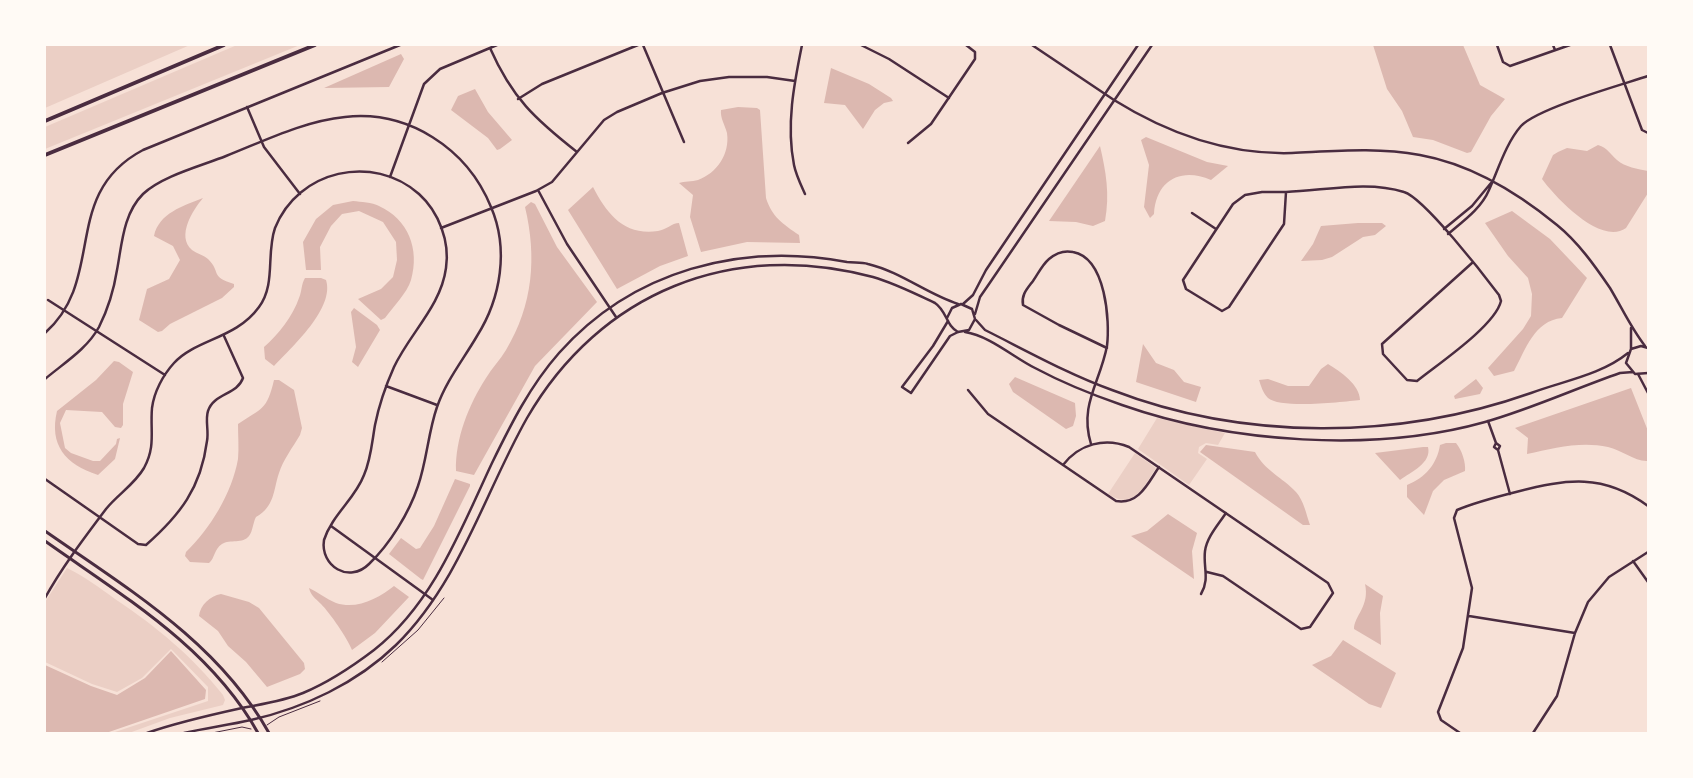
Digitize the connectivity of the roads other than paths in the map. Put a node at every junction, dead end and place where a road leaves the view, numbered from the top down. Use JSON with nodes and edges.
{"nodes":[{"id":1,"x":224,"y":45,"type":"edge"},
{"id":2,"x":314,"y":45,"type":"edge"},
{"id":3,"x":400,"y":45,"type":"edge"},
{"id":4,"x":497,"y":45,"type":"edge"},
{"id":5,"x":638,"y":45,"type":"edge"},
{"id":6,"x":643,"y":45,"type":"edge"},
{"id":7,"x":802,"y":45,"type":"edge"},
{"id":8,"x":861,"y":45,"type":"edge"},
{"id":9,"x":966,"y":45,"type":"edge"},
{"id":10,"x":1032,"y":45,"type":"edge"},
{"id":11,"x":1138,"y":45,"type":"edge"},
{"id":12,"x":1152,"y":45,"type":"edge"},
{"id":13,"x":1497,"y":45,"type":"edge"},
{"id":14,"x":1553,"y":45,"type":"edge"},
{"id":15,"x":1570,"y":45,"type":"edge"},
{"id":16,"x":1610,"y":45,"type":"edge"},
{"id":17,"x":490,"y":48,"type":"junction"},
{"id":18,"x":1555,"y":50,"type":"junction"},
{"id":19,"x":1648,"y":76,"type":"edge"},
{"id":20,"x":795,"y":81,"type":"junction"},
{"id":21,"x":1624,"y":84,"type":"junction"},
{"id":22,"x":662,"y":93,"type":"junction"},
{"id":23,"x":1105,"y":93,"type":"junction"},
{"id":24,"x":949,"y":98,"type":"junction"},
{"id":25,"x":518,"y":99,"type":"junction"},
{"id":26,"x":1114,"y":100,"type":"junction"},
{"id":27,"x":247,"y":107,"type":"junction"},
{"id":28,"x":45,"y":121,"type":"edge"},
{"id":29,"x":409,"y":125,"type":"junction"},
{"id":30,"x":1648,"y":133,"type":"edge"},
{"id":31,"x":262,"y":142,"type":"junction"},
{"id":32,"x":684,"y":142,"type":"dead end"},
{"id":33,"x":908,"y":143,"type":"dead end"},
{"id":34,"x":577,"y":152,"type":"junction"},
{"id":35,"x":45,"y":155,"type":"edge"},
{"id":36,"x":390,"y":176,"type":"junction"},
{"id":37,"x":1492,"y":182,"type":"junction"},
{"id":38,"x":538,"y":190,"type":"junction"},
{"id":39,"x":1286,"y":192,"type":"junction"},
{"id":40,"x":300,"y":194,"type":"junction"},
{"id":41,"x":805,"y":194,"type":"dead end"},
{"id":42,"x":492,"y":207,"type":"junction"},
{"id":43,"x":1192,"y":212,"type":"dead end"},
{"id":44,"x":441,"y":228,"type":"junction"},
{"id":45,"x":1216,"y":229,"type":"junction"},
{"id":46,"x":1444,"y":229,"type":"junction"},
{"id":47,"x":1448,"y":234,"type":"junction"},
{"id":48,"x":1472,"y":263,"type":"junction"},
{"id":49,"x":48,"y":300,"type":"dead end"},
{"id":50,"x":959,"y":304,"type":"junction"},
{"id":51,"x":964,"y":304,"type":"junction"},
{"id":52,"x":610,"y":309,"type":"junction"},
{"id":53,"x":65,"y":312,"type":"junction"},
{"id":54,"x":616,"y":317,"type":"junction"},
{"id":55,"x":975,"y":317,"type":"junction"},
{"id":56,"x":948,"y":320,"type":"junction"},
{"id":57,"x":1631,"y":327,"type":"junction"},
{"id":58,"x":96,"y":331,"type":"junction"},
{"id":59,"x":958,"y":332,"type":"junction"},
{"id":60,"x":964,"y":332,"type":"junction"},
{"id":61,"x":45,"y":333,"type":"edge"},
{"id":62,"x":224,"y":336,"type":"junction"},
{"id":63,"x":1647,"y":347,"type":"edge"},
{"id":64,"x":1107,"y":348,"type":"junction"},
{"id":65,"x":1632,"y":349,"type":"junction"},
{"id":66,"x":1628,"y":353,"type":"junction"},
{"id":67,"x":1633,"y":372,"type":"junction"},
{"id":68,"x":1648,"y":373,"type":"edge"},
{"id":69,"x":1638,"y":374,"type":"junction"},
{"id":70,"x":165,"y":375,"type":"junction"},
{"id":71,"x":45,"y":379,"type":"edge"},
{"id":72,"x":1096,"y":384,"type":"junction"},
{"id":73,"x":386,"y":386,"type":"junction"},
{"id":74,"x":968,"y":390,"type":"dead end"},
{"id":75,"x":1648,"y":393,"type":"edge"},
{"id":76,"x":1092,"y":394,"type":"junction"},
{"id":77,"x":437,"y":406,"type":"junction"},
{"id":78,"x":1488,"y":421,"type":"junction"},
{"id":79,"x":1091,"y":444,"type":"junction"},
{"id":80,"x":1063,"y":465,"type":"junction"},
{"id":81,"x":1160,"y":467,"type":"junction"},
{"id":82,"x":45,"y":479,"type":"edge"},
{"id":83,"x":1510,"y":494,"type":"junction"},
{"id":84,"x":1648,"y":506,"type":"edge"},
{"id":85,"x":1226,"y":513,"type":"junction"},
{"id":86,"x":100,"y":518,"type":"junction"},
{"id":87,"x":330,"y":526,"type":"junction"},
{"id":88,"x":45,"y":531,"type":"edge"},
{"id":89,"x":45,"y":541,"type":"edge"},
{"id":90,"x":1648,"y":552,"type":"edge"},
{"id":91,"x":76,"y":553,"type":"junction"},
{"id":92,"x":374,"y":558,"type":"junction"},
{"id":93,"x":71,"y":559,"type":"junction"},
{"id":94,"x":1633,"y":562,"type":"junction"},
{"id":95,"x":1207,"y":572,"type":"junction"},
{"id":96,"x":1648,"y":582,"type":"edge"},
{"id":97,"x":45,"y":589,"type":"edge"},
{"id":98,"x":48,"y":592,"type":"junction"},
{"id":99,"x":1202,"y":594,"type":"dead end"},
{"id":100,"x":425,"y":595,"type":"junction"},
{"id":101,"x":45,"y":598,"type":"edge"},
{"id":102,"x":433,"y":600,"type":"junction"},
{"id":103,"x":1469,"y":616,"type":"junction"},
{"id":104,"x":1575,"y":633,"type":"junction"},
{"id":105,"x":253,"y":706,"type":"junction"},
{"id":106,"x":243,"y":708,"type":"junction"},
{"id":107,"x":260,"y":717,"type":"junction"},
{"id":108,"x":251,"y":720,"type":"junction"},
{"id":109,"x":147,"y":733,"type":"edge"},
{"id":110,"x":184,"y":733,"type":"edge"},
{"id":111,"x":258,"y":733,"type":"edge"},
{"id":112,"x":269,"y":733,"type":"edge"},
{"id":113,"x":1460,"y":733,"type":"edge"},
{"id":114,"x":1533,"y":733,"type":"edge"}],
"edges":[{"from":1,"to":28,"type":"highway"},
{"from":2,"to":35,"type":"highway"},
{"from":3,"to":27,"type":"street"},
{"from":4,"to":17,"type":"street"},
{"from":5,"to":25,"type":"street"},
{"from":6,"to":22,"type":"street"},
{"from":7,"to":20,"type":"street"},
{"from":8,"to":24,"type":"street"},
{"from":9,"to":24,"type":"street"},
{"from":10,"to":23,"type":"street"},
{"from":11,"to":23,"type":"street"},
{"from":12,"to":26,"type":"street"},
{"from":13,"to":18,"type":"street"},
{"from":14,"to":18,"type":"street"},
{"from":15,"to":18,"type":"street"},
{"from":16,"to":21,"type":"street"},
{"from":17,"to":25,"type":"street"},
{"from":17,"to":29,"type":"street"},
{"from":19,"to":21,"type":"street"},
{"from":20,"to":22,"type":"street"},
{"from":20,"to":41,"type":"street"},
{"from":21,"to":30,"type":"street"},
{"from":21,"to":37,"type":"street"},
{"from":22,"to":32,"type":"street"},
{"from":22,"to":34,"type":"street"},
{"from":23,"to":26,"type":"street"},
{"from":23,"to":51,"type":"street"},
{"from":24,"to":33,"type":"street"},
{"from":25,"to":34,"type":"street"},
{"from":26,"to":37,"type":"street"},
{"from":26,"to":55,"type":"street"},
{"from":27,"to":31,"type":"street"},
{"from":27,"to":53,"type":"street"},
{"from":29,"to":31,"type":"street"},
{"from":29,"to":36,"type":"street"},
{"from":29,"to":42,"type":"street"},
{"from":31,"to":40,"type":"street"},
{"from":31,"to":58,"type":"street"},
{"from":34,"to":38,"type":"street"},
{"from":36,"to":40,"type":"street"},
{"from":36,"to":44,"type":"street"},
{"from":37,"to":46,"type":"street"},
{"from":37,"to":47,"type":"street"},
{"from":37,"to":57,"type":"street"},
{"from":38,"to":42,"type":"street"},
{"from":38,"to":52,"type":"street"},
{"from":39,"to":45,"type":"street"},
{"from":39,"to":45,"type":"street"},
{"from":39,"to":46,"type":"street"},
{"from":40,"to":62,"type":"street"},
{"from":42,"to":44,"type":"street"},
{"from":42,"to":77,"type":"street"},
{"from":43,"to":45,"type":"street"},
{"from":44,"to":73,"type":"street"},
{"from":46,"to":47,"type":"street"},
{"from":47,"to":48,"type":"street"},
{"from":48,"to":48,"type":"street"},
{"from":49,"to":53,"type":"street"},
{"from":50,"to":51,"type":"street"},
{"from":50,"to":52,"type":"street"},
{"from":50,"to":56,"type":"street"},
{"from":51,"to":55,"type":"street"},
{"from":52,"to":54,"type":"street"},
{"from":52,"to":100,"type":"street"},
{"from":53,"to":58,"type":"street"},
{"from":53,"to":61,"type":"street"},
{"from":54,"to":56,"type":"street"},
{"from":54,"to":102,"type":"street"},
{"from":55,"to":60,"type":"street"},
{"from":55,"to":72,"type":"street"},
{"from":56,"to":59,"type":"street"},
{"from":56,"to":59,"type":"street"},
{"from":57,"to":63,"type":"street"},
{"from":57,"to":65,"type":"street"},
{"from":58,"to":70,"type":"street"},
{"from":58,"to":71,"type":"street"},
{"from":59,"to":60,"type":"street"},
{"from":60,"to":76,"type":"street"},
{"from":62,"to":70,"type":"street"},
{"from":62,"to":86,"type":"street"},
{"from":63,"to":65,"type":"street"},
{"from":64,"to":64,"type":"street"},
{"from":64,"to":72,"type":"street"},
{"from":65,"to":66,"type":"street"},
{"from":66,"to":67,"type":"street"},
{"from":66,"to":72,"type":"street"},
{"from":67,"to":69,"type":"street"},
{"from":67,"to":78,"type":"street"},
{"from":68,"to":69,"type":"street"},
{"from":69,"to":75,"type":"street"},
{"from":70,"to":86,"type":"street"},
{"from":72,"to":76,"type":"street"},
{"from":73,"to":77,"type":"street"},
{"from":73,"to":87,"type":"street"},
{"from":74,"to":80,"type":"street"},
{"from":76,"to":78,"type":"street"},
{"from":76,"to":79,"type":"street"},
{"from":77,"to":92,"type":"street"},
{"from":78,"to":83,"type":"street"},
{"from":79,"to":80,"type":"street"},
{"from":79,"to":81,"type":"street"},
{"from":80,"to":81,"type":"street"},
{"from":81,"to":85,"type":"street"},
{"from":82,"to":86,"type":"street"},
{"from":83,"to":84,"type":"street"},
{"from":83,"to":103,"type":"street"},
{"from":85,"to":95,"type":"street"},
{"from":85,"to":95,"type":"street"},
{"from":86,"to":91,"type":"street"},
{"from":87,"to":92,"type":"street"},
{"from":87,"to":92,"type":"street"},
{"from":88,"to":91,"type":"main road"},
{"from":89,"to":93,"type":"main road"},
{"from":90,"to":94,"type":"street"},
{"from":91,"to":93,"type":"street"},
{"from":91,"to":105,"type":"main road"},
{"from":92,"to":100,"type":"street"},
{"from":93,"to":98,"type":"street"},
{"from":93,"to":106,"type":"main road"},
{"from":94,"to":96,"type":"street"},
{"from":94,"to":104,"type":"street"},
{"from":95,"to":99,"type":"street"},
{"from":97,"to":98,"type":"street"},
{"from":98,"to":101,"type":"street"},
{"from":100,"to":102,"type":"street"},
{"from":100,"to":105,"type":"street"},
{"from":102,"to":107,"type":"street"},
{"from":103,"to":104,"type":"street"},
{"from":103,"to":113,"type":"street"},
{"from":104,"to":114,"type":"street"},
{"from":105,"to":106,"type":"street"},
{"from":105,"to":107,"type":"main road"},
{"from":106,"to":108,"type":"main road"},
{"from":106,"to":109,"type":"street"},
{"from":107,"to":108,"type":"street"},
{"from":107,"to":112,"type":"main road"},
{"from":108,"to":110,"type":"street"},
{"from":108,"to":111,"type":"main road"}]}
